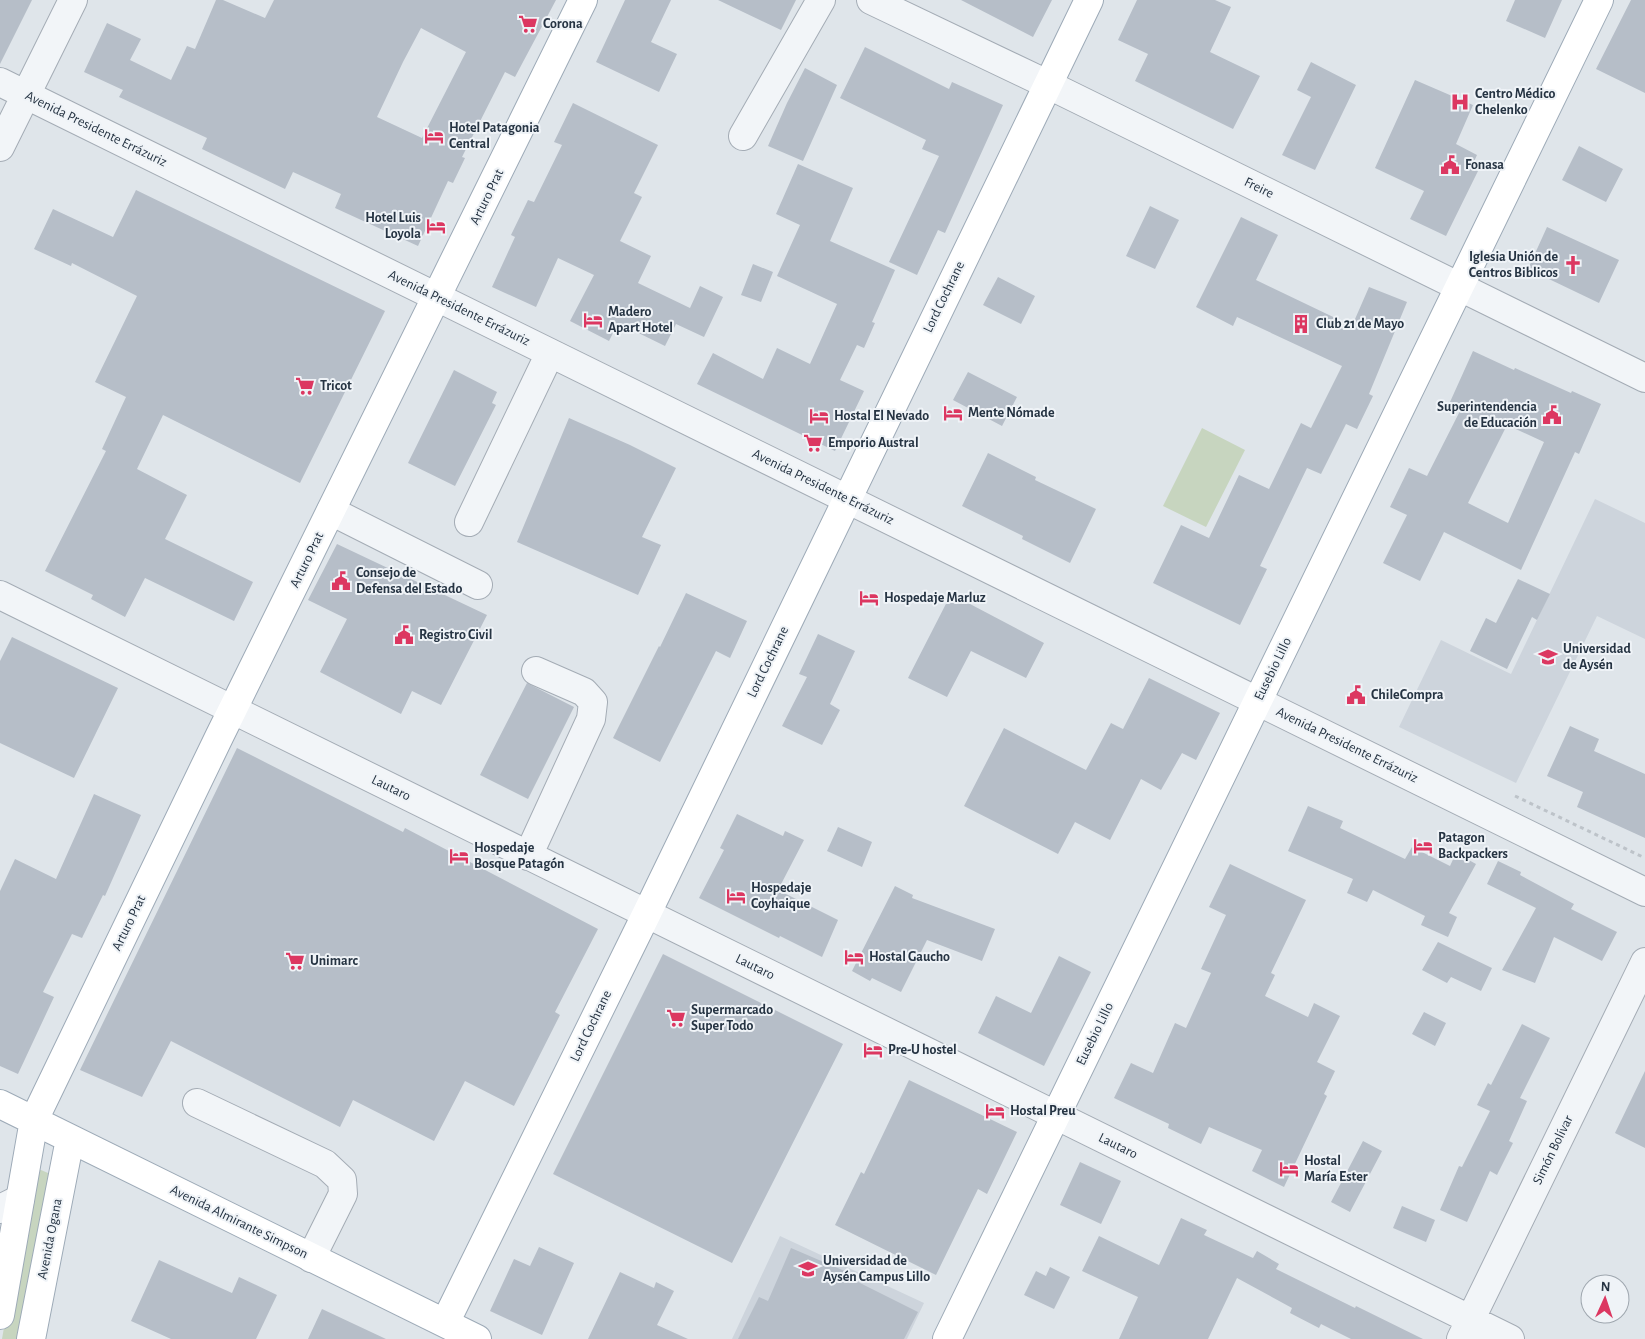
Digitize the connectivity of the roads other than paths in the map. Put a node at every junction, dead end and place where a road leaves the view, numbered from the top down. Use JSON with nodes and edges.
{"nodes":[{"id":1,"x":73,"y":0,"type":"edge"},
{"id":2,"x":583,"y":0,"type":"edge"},
{"id":3,"x":821,"y":0,"type":"edge"},
{"id":4,"x":871,"y":0,"type":"edge"},
{"id":5,"x":1089,"y":0,"type":"edge"},
{"id":6,"x":1599,"y":0,"type":"edge"},
{"id":7,"x":0,"y":82,"type":"edge"},
{"id":8,"x":1047,"y":84,"type":"junction"},
{"id":9,"x":26,"y":95,"type":"junction"},
{"id":10,"x":743,"y":136,"type":"dead end"},
{"id":11,"x":0,"y":147,"type":"edge"},
{"id":12,"x":1459,"y":287,"type":"junction"},
{"id":13,"x":437,"y":298,"type":"junction"},
{"id":14,"x":550,"y":353,"type":"junction"},
{"id":15,"x":1645,"y":378,"type":"edge"},
{"id":16,"x":847,"y":499,"type":"junction"},
{"id":17,"x":331,"y":512,"type":"junction"},
{"id":18,"x":469,"y":522,"type":"dead end"},
{"id":19,"x":478,"y":585,"type":"dead end"},
{"id":20,"x":0,"y":595,"type":"edge"},
{"id":21,"x":536,"y":670,"type":"dead end"},
{"id":22,"x":1257,"y":701,"type":"junction"},
{"id":23,"x":233,"y":710,"type":"junction"},
{"id":24,"x":528,"y":856,"type":"junction"},
{"id":25,"x":1645,"y":892,"type":"edge"},
{"id":26,"x":647,"y":913,"type":"junction"},
{"id":27,"x":1645,"y":962,"type":"edge"},
{"id":28,"x":197,"y":1102,"type":"dead end"},
{"id":29,"x":0,"y":1104,"type":"edge"},
{"id":30,"x":1055,"y":1116,"type":"junction"},
{"id":31,"x":34,"y":1120,"type":"junction"},
{"id":32,"x":70,"y":1139,"type":"junction"},
{"id":33,"x":10,"y":1204,"type":"edge"},
{"id":34,"x":311,"y":1258,"type":"junction"},
{"id":35,"x":0,"y":1315,"type":"edge"},
{"id":36,"x":445,"y":1323,"type":"junction"},
{"id":37,"x":1466,"y":1330,"type":"edge"},
{"id":38,"x":31,"y":1339,"type":"edge"},
{"id":39,"x":477,"y":1339,"type":"edge"},
{"id":40,"x":947,"y":1339,"type":"edge"},
{"id":41,"x":1510,"y":1339,"type":"edge"}],
"edges":[{"from":1,"to":9,"type":"street"},
{"from":2,"to":13,"type":"main road","name":"Arturo Prat"},
{"from":3,"to":10,"type":"street"},
{"from":4,"to":8,"type":"street","name":"Freire"},
{"from":5,"to":8,"type":"main road","name":"Lord Cochrane"},
{"from":6,"to":12,"type":"main road","name":"Eusebio Lillo"},
{"from":7,"to":9,"type":"street","name":"Avenida Presidente Errázuriz"},
{"from":8,"to":12,"type":"street","name":"Freire"},
{"from":8,"to":16,"type":"main road","name":"Lord Cochrane"},
{"from":9,"to":11,"type":"street"},
{"from":9,"to":13,"type":"street","name":"Avenida Presidente Errázuriz"},
{"from":12,"to":15,"type":"street","name":"Freire"},
{"from":12,"to":22,"type":"main road","name":"Eusebio Lillo"},
{"from":13,"to":14,"type":"street","name":"Avenida Presidente Errázuriz"},
{"from":13,"to":17,"type":"main road","name":"Arturo Prat"},
{"from":14,"to":16,"type":"street","name":"Avenida Presidente Errázuriz"},
{"from":14,"to":18,"type":"street"},
{"from":16,"to":22,"type":"street","name":"Avenida Presidente Errázuriz"},
{"from":16,"to":26,"type":"main road","name":"Lord Cochrane"},
{"from":17,"to":19,"type":"street"},
{"from":17,"to":23,"type":"main road","name":"Arturo Prat"},
{"from":20,"to":23,"type":"street","name":"Lautaro"},
{"from":21,"to":24,"type":"street"},
{"from":22,"to":25,"type":"street","name":"Avenida Presidente Errázuriz"},
{"from":22,"to":30,"type":"main road","name":"Eusebio Lillo"},
{"from":23,"to":24,"type":"street","name":"Lautaro"},
{"from":23,"to":31,"type":"main road","name":"Arturo Prat"},
{"from":24,"to":26,"type":"street","name":"Lautaro"},
{"from":26,"to":30,"type":"street","name":"Lautaro"},
{"from":26,"to":36,"type":"main road","name":"Lord Cochrane"},
{"from":27,"to":37,"type":"street","name":"Simón Bolívar"},
{"from":28,"to":34,"type":"street"},
{"from":29,"to":31,"type":"main road","name":"Avenida Almirante Simpson"},
{"from":30,"to":37,"type":"street","name":"Lautaro"},
{"from":30,"to":40,"type":"main road","name":"Eusebio Lillo"},
{"from":31,"to":32,"type":"main road","name":"Avenida Almirante Simpson"},
{"from":31,"to":33,"type":"main road"},
{"from":32,"to":34,"type":"main road","name":"Avenida Almirante Simpson"},
{"from":32,"to":38,"type":"main road","name":"Avenida Ogana"},
{"from":33,"to":35,"type":"main road"},
{"from":34,"to":36,"type":"main road","name":"Avenida Almirante Simpson"},
{"from":36,"to":39,"type":"main road","name":"Avenida Almirante Simpson"},
{"from":37,"to":41,"type":"street","name":"Lautaro"}]}
